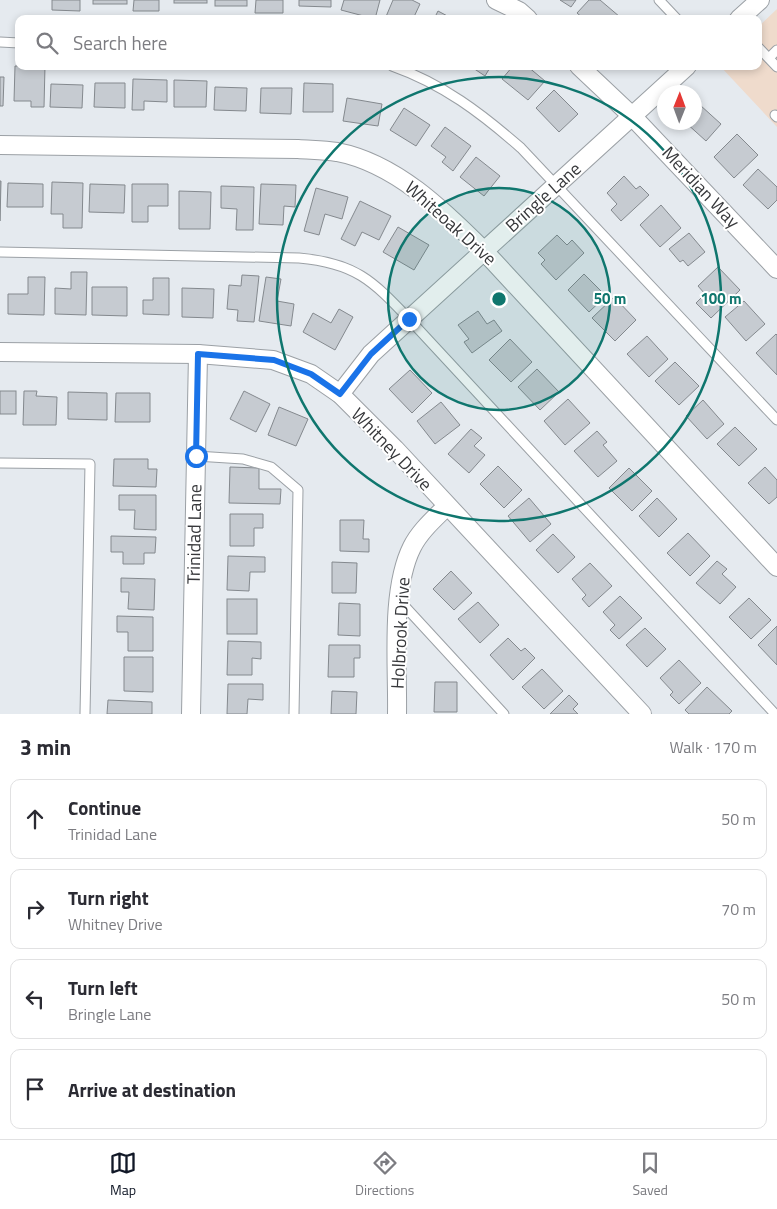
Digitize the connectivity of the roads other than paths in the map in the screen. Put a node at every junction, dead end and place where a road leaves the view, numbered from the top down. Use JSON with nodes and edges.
{"nodes":[{"id":1,"x":496,"y":0,"type":"edge"},
{"id":2,"x":659,"y":0,"type":"edge"},
{"id":3,"x":760,"y":0,"type":"edge"},
{"id":4,"x":524,"y":15,"type":"edge"},
{"id":5,"x":673,"y":15,"type":"edge"},
{"id":6,"x":743,"y":15,"type":"edge"},
{"id":7,"x":0,"y":42,"type":"edge"},
{"id":8,"x":15,"y":43,"type":"edge"},
{"id":9,"x":777,"y":50,"type":"edge"},
{"id":10,"x":762,"y":51,"type":"edge"},
{"id":11,"x":769,"y":58,"type":"junction"},
{"id":12,"x":777,"y":67,"type":"edge"},
{"id":13,"x":402,"y":70,"type":"edge"},
{"id":14,"x":583,"y":70,"type":"edge"},
{"id":15,"x":683,"y":70,"type":"edge"},
{"id":16,"x":632,"y":116,"type":"junction"},
{"id":17,"x":0,"y":145,"type":"edge"},
{"id":18,"x":557,"y":185,"type":"junction"},
{"id":19,"x":484,"y":251,"type":"junction"},
{"id":20,"x":0,"y":252,"type":"edge"},
{"id":21,"x":777,"y":269,"type":"edge"},
{"id":22,"x":409,"y":319,"type":"junction"},
{"id":23,"x":0,"y":352,"type":"edge"},
{"id":24,"x":198,"y":354,"type":"junction"},
{"id":25,"x":340,"y":394,"type":"junction"},
{"id":26,"x":777,"y":420,"type":"edge"},
{"id":27,"x":196,"y":456,"type":"junction"},
{"id":28,"x":0,"y":463,"type":"edge"},
{"id":29,"x":447,"y":506,"type":"junction"},
{"id":30,"x":777,"y":567,"type":"edge"},
{"id":31,"x":399,"y":600,"type":"junction"},
{"id":32,"x":500,"y":712,"type":"edge"},
{"id":33,"x":85,"y":714,"type":"edge"},
{"id":34,"x":191,"y":714,"type":"edge"},
{"id":35,"x":294,"y":714,"type":"edge"},
{"id":36,"x":397,"y":714,"type":"edge"},
{"id":37,"x":642,"y":714,"type":"edge"},
{"id":38,"x":775,"y":714,"type":"edge"}],
"edges":[{"from":1,"to":4,"type":"street"},
{"from":2,"to":5,"type":"lane"},
{"from":3,"to":6,"type":"street"},
{"from":7,"to":8,"type":"lane"},
{"from":9,"to":11,"type":"lane"},
{"from":10,"to":11,"type":"lane"},
{"from":11,"to":12,"type":"lane"},
{"from":13,"to":18,"type":"lane"},
{"from":14,"to":16,"type":"street","name":"Meridian Way"},
{"from":15,"to":16,"type":"street","name":"Bringle Lane"},
{"from":16,"to":18,"type":"street","name":"Bringle Lane"},
{"from":16,"to":21,"type":"street","name":"Meridian Way"},
{"from":17,"to":19,"type":"street","name":"Whiteoak Drive"},
{"from":18,"to":19,"type":"street","name":"Bringle Lane"},
{"from":18,"to":26,"type":"lane"},
{"from":19,"to":22,"type":"street","name":"Bringle Lane"},
{"from":19,"to":30,"type":"street","name":"Whiteoak Drive"},
{"from":20,"to":22,"type":"lane"},
{"from":22,"to":25,"type":"street","name":"Bringle Lane"},
{"from":22,"to":38,"type":"lane"},
{"from":23,"to":24,"type":"street","name":"Whitney Drive"},
{"from":24,"to":25,"type":"street","name":"Whitney Drive"},
{"from":24,"to":27,"type":"street","name":"Trinidad Lane"},
{"from":25,"to":29,"type":"street","name":"Whitney Drive"},
{"from":27,"to":34,"type":"street","name":"Trinidad Lane"},
{"from":27,"to":35,"type":"lane"},
{"from":28,"to":33,"type":"lane"},
{"from":29,"to":31,"type":"street","name":"Holbrook Drive"},
{"from":29,"to":37,"type":"street","name":"Whitney Drive"},
{"from":31,"to":32,"type":"lane"},
{"from":31,"to":36,"type":"street","name":"Holbrook Drive"}]}
